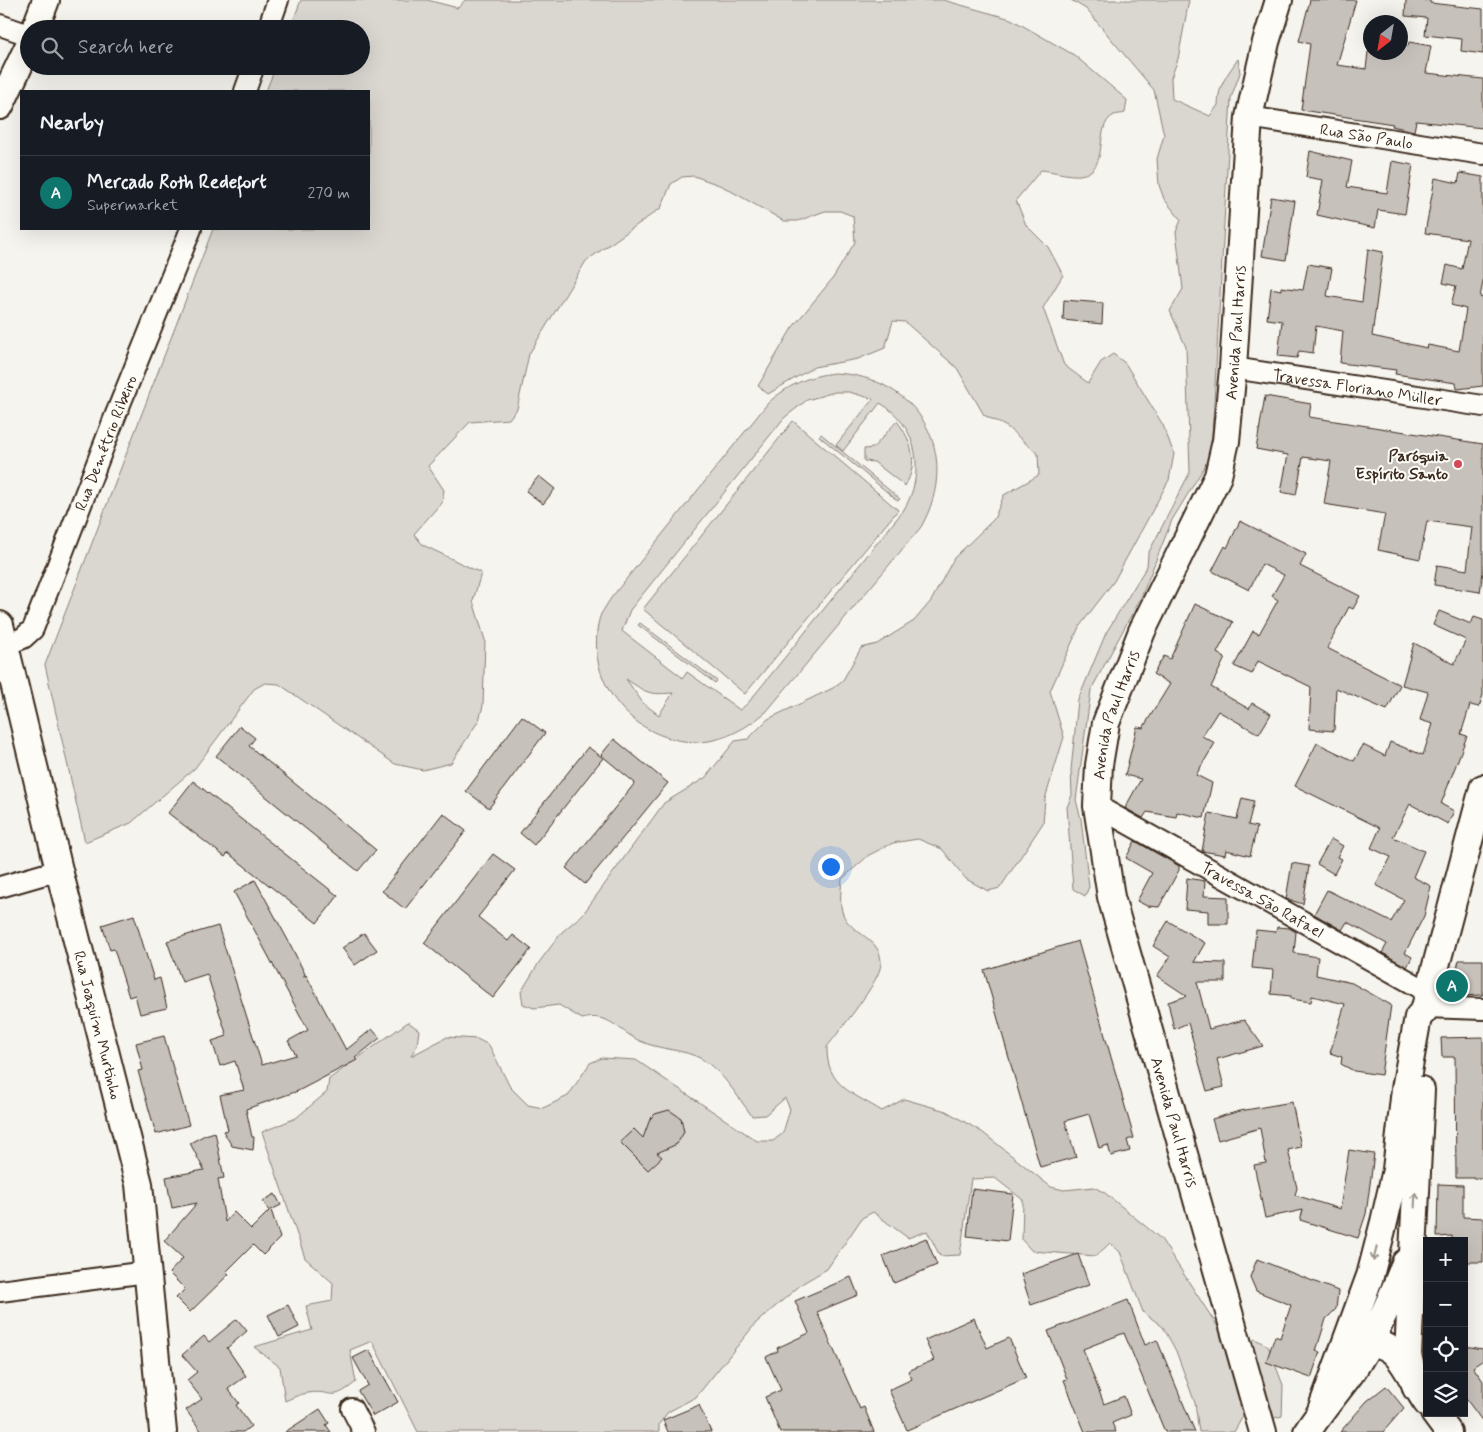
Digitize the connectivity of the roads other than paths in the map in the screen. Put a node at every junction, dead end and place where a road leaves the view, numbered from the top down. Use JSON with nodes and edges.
{"nodes":[{"id":1,"x":46,"y":0,"type":"edge"},
{"id":2,"x":278,"y":0,"type":"edge"},
{"id":3,"x":1279,"y":0,"type":"edge"},
{"id":4,"x":39,"y":20,"type":"edge"},
{"id":5,"x":271,"y":20,"type":"edge"},
{"id":6,"x":0,"y":24,"type":"edge"},
{"id":7,"x":20,"y":32,"type":"edge"},
{"id":8,"x":20,"y":63,"type":"edge"},
{"id":9,"x":251,"y":75,"type":"edge"},
{"id":10,"x":245,"y":90,"type":"edge"},
{"id":11,"x":0,"y":106,"type":"edge"},
{"id":12,"x":1249,"y":117,"type":"junction"},
{"id":13,"x":1483,"y":154,"type":"edge"},
{"id":14,"x":191,"y":230,"type":"edge"},
{"id":15,"x":1233,"y":368,"type":"junction"},
{"id":16,"x":1483,"y":406,"type":"edge"},
{"id":17,"x":2,"y":639,"type":"edge"},
{"id":18,"x":1483,"y":788,"type":"edge"},
{"id":19,"x":1097,"y":806,"type":"junction"},
{"id":20,"x":59,"y":870,"type":"junction"},
{"id":21,"x":0,"y":887,"type":"edge"},
{"id":22,"x":1425,"y":1003,"type":"junction"},
{"id":23,"x":1483,"y":1009,"type":"edge"},
{"id":24,"x":1410,"y":1130,"type":"junction"},
{"id":25,"x":1396,"y":1170,"type":"junction"},
{"id":26,"x":1413,"y":1243,"type":"junction"},
{"id":27,"x":147,"y":1272,"type":"junction"},
{"id":28,"x":0,"y":1291,"type":"edge"},
{"id":29,"x":1393,"y":1295,"type":"junction"},
{"id":30,"x":1368,"y":1344,"type":"junction"},
{"id":31,"x":1400,"y":1356,"type":"junction"},
{"id":32,"x":1421,"y":1395,"type":"edge"},
{"id":33,"x":352,"y":1409,"type":"dead end"},
{"id":34,"x":1437,"y":1417,"type":"edge"},
{"id":35,"x":1313,"y":1422,"type":"edge"},
{"id":36,"x":163,"y":1432,"type":"edge"},
{"id":37,"x":364,"y":1432,"type":"edge"},
{"id":38,"x":1263,"y":1432,"type":"edge"},
{"id":39,"x":1448,"y":1432,"type":"edge"}],
"edges":[{"from":1,"to":4,"type":"main road"},
{"from":2,"to":5,"type":"street"},
{"from":3,"to":12,"type":"main road","name":"Avenida Paul Harris"},
{"from":6,"to":7,"type":"street"},
{"from":8,"to":11,"type":"main road"},
{"from":9,"to":10,"type":"street"},
{"from":12,"to":13,"type":"street","name":"Rua São Paulo"},
{"from":12,"to":15,"type":"main road","name":"Avenida Paul Harris"},
{"from":14,"to":17,"type":"street","name":"Rua Demétrio Ribeiro"},
{"from":15,"to":16,"type":"street","name":"Travessa Floriano Müller"},
{"from":15,"to":19,"type":"main road","name":"Avenida Paul Harris"},
{"from":17,"to":20,"type":"main road","name":"Rua Joaquim Murtinho"},
{"from":18,"to":22,"type":"main road"},
{"from":19,"to":22,"type":"street","name":"Travessa São Rafael"},
{"from":19,"to":38,"type":"main road","name":"Avenida Paul Harris"},
{"from":20,"to":21,"type":"street"},
{"from":20,"to":27,"type":"main road","name":"Rua Joaquim Murtinho"},
{"from":22,"to":23,"type":"street"},
{"from":22,"to":24,"type":"main road"},
{"from":24,"to":25,"type":"main road"},
{"from":26,"to":24,"type":"main road","one_way":true},
{"from":25,"to":29,"type":"main road"},
{"from":25,"to":35,"type":"main road","one_way":true},
{"from":26,"to":29,"type":"main road"},
{"from":26,"to":32,"type":"main road"},
{"from":27,"to":28,"type":"street"},
{"from":27,"to":36,"type":"main road","name":"Rua Joaquim Murtinho"},
{"from":29,"to":30,"type":"main road"},
{"from":29,"to":31,"type":"main road"},
{"from":30,"to":31,"type":"main road"},
{"from":30,"to":35,"type":"main road"},
{"from":31,"to":32,"type":"main road"},
{"from":33,"to":37,"type":"street"},
{"from":34,"to":39,"type":"main road"}]}
